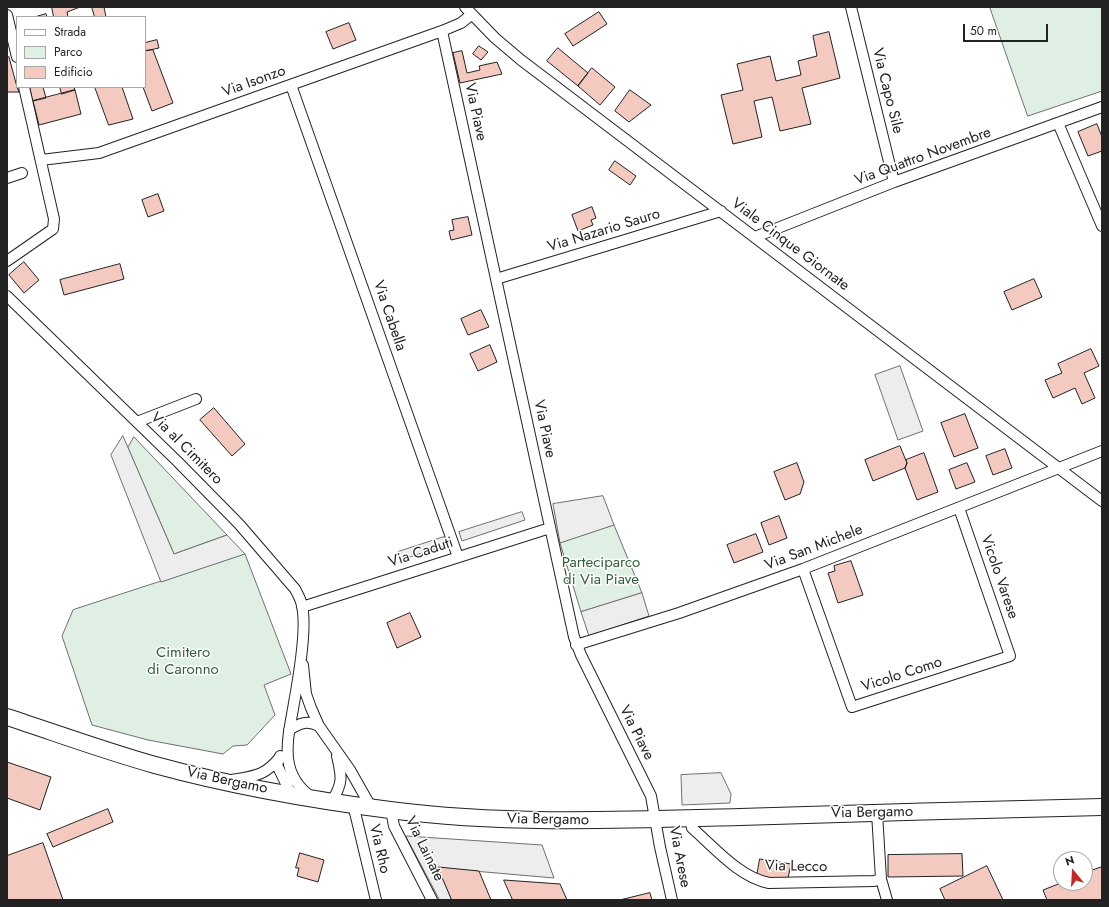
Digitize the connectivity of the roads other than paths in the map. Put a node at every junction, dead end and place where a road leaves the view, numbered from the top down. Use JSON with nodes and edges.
{"nodes":[{"id":1,"x":465,"y":7,"type":"edge"},
{"id":2,"x":851,"y":7,"type":"edge"},
{"id":3,"x":7,"y":15,"type":"edge"},
{"id":4,"x":472,"y":15,"type":"junction"},
{"id":5,"x":442,"y":31,"type":"junction"},
{"id":6,"x":16,"y":53,"type":"edge"},
{"id":7,"x":291,"y":85,"type":"junction"},
{"id":8,"x":24,"y":88,"type":"edge"},
{"id":9,"x":1102,"y":107,"type":"edge"},
{"id":10,"x":1058,"y":123,"type":"junction"},
{"id":11,"x":42,"y":160,"type":"junction"},
{"id":12,"x":22,"y":173,"type":"dead end"},
{"id":13,"x":7,"y":178,"type":"edge"},
{"id":14,"x":894,"y":182,"type":"junction"},
{"id":15,"x":721,"y":211,"type":"junction"},
{"id":16,"x":1102,"y":226,"type":"edge"},
{"id":17,"x":755,"y":237,"type":"junction"},
{"id":18,"x":7,"y":261,"type":"edge"},
{"id":19,"x":496,"y":279,"type":"junction"},
{"id":20,"x":7,"y":296,"type":"edge"},
{"id":21,"x":196,"y":399,"type":"dead end"},
{"id":22,"x":137,"y":422,"type":"junction"},
{"id":23,"x":1102,"y":451,"type":"edge"},
{"id":24,"x":1058,"y":468,"type":"junction"},
{"id":25,"x":1102,"y":501,"type":"edge"},
{"id":26,"x":959,"y":508,"type":"junction"},
{"id":27,"x":550,"y":528,"type":"junction"},
{"id":28,"x":458,"y":557,"type":"junction"},
{"id":29,"x":803,"y":569,"type":"junction"},
{"id":30,"x":302,"y":607,"type":"junction"},
{"id":31,"x":576,"y":645,"type":"junction"},
{"id":32,"x":301,"y":646,"type":"junction"},
{"id":33,"x":1010,"y":656,"type":"joint"},
{"id":34,"x":7,"y":717,"type":"edge"},
{"id":35,"x":319,"y":726,"type":"junction"},
{"id":36,"x":289,"y":730,"type":"junction"},
{"id":37,"x":287,"y":742,"type":"junction"},
{"id":38,"x":337,"y":752,"type":"junction"},
{"id":39,"x":280,"y":756,"type":"junction"},
{"id":40,"x":226,"y":782,"type":"junction"},
{"id":41,"x":291,"y":794,"type":"junction"},
{"id":42,"x":313,"y":798,"type":"junction"},
{"id":43,"x":332,"y":801,"type":"junction"},
{"id":44,"x":353,"y":804,"type":"junction"},
{"id":45,"x":371,"y":807,"type":"junction"},
{"id":46,"x":1102,"y":807,"type":"edge"},
{"id":47,"x":391,"y":810,"type":"junction"},
{"id":48,"x":877,"y":813,"type":"junction"},
{"id":49,"x":690,"y":818,"type":"junction"},
{"id":50,"x":656,"y":819,"type":"junction"},
{"id":51,"x":881,"y":879,"type":"junction"},
{"id":52,"x":376,"y":900,"type":"edge"},
{"id":53,"x":432,"y":900,"type":"edge"},
{"id":54,"x":672,"y":900,"type":"edge"},
{"id":55,"x":887,"y":900,"type":"edge"}],
"edges":[{"from":1,"to":4,"type":"street","name":"Viale Cinque Giornate"},
{"from":2,"to":14,"type":"street","name":"Via Capo Sile"},
{"from":3,"to":6,"type":"street"},
{"from":4,"to":5,"type":"street","name":"Via Isonzo"},
{"from":4,"to":15,"type":"street","name":"Viale Cinque Giornate"},
{"from":5,"to":7,"type":"street","name":"Via Isonzo"},
{"from":5,"to":19,"type":"street","name":"Via Piave"},
{"from":7,"to":11,"type":"street","name":"Via Isonzo"},
{"from":7,"to":28,"type":"street","name":"Via Cabella"},
{"from":8,"to":11,"type":"street"},
{"from":9,"to":10,"type":"street","name":"Via Quattro Novembre"},
{"from":10,"to":14,"type":"street","name":"Via Quattro Novembre"},
{"from":10,"to":16,"type":"street"},
{"from":11,"to":18,"type":"street"},
{"from":12,"to":13,"type":"street"},
{"from":14,"to":17,"type":"street","name":"Via Quattro Novembre"},
{"from":15,"to":17,"type":"street","name":"Viale Cinque Giornate"},
{"from":15,"to":19,"type":"street","name":"Via Nazario Sauro"},
{"from":17,"to":24,"type":"street","name":"Viale Cinque Giornate"},
{"from":19,"to":27,"type":"street","name":"Via Piave"},
{"from":20,"to":22,"type":"street","name":"Via al Cimitero"},
{"from":21,"to":22,"type":"street"},
{"from":22,"to":30,"type":"street","name":"Via al Cimitero"},
{"from":23,"to":24,"type":"street","name":"Via San Michele"},
{"from":24,"to":25,"type":"street","name":"Viale Cinque Giornate"},
{"from":24,"to":26,"type":"street","name":"Via San Michele"},
{"from":26,"to":29,"type":"street","name":"Via San Michele"},
{"from":26,"to":33,"type":"street","name":"Vicolo Varese"},
{"from":27,"to":28,"type":"street","name":"Via Caduti"},
{"from":27,"to":31,"type":"street","name":"Via Piave"},
{"from":28,"to":30,"type":"street","name":"Via Caduti"},
{"from":29,"to":31,"type":"street","name":"Via San Michele"},
{"from":29,"to":33,"type":"street","name":"Vicolo Como"},
{"from":30,"to":32,"type":"street","name":"Via al Cimitero"},
{"from":31,"to":50,"type":"street","name":"Via Piave"},
{"from":32,"to":35,"type":"street"},
{"from":32,"to":36,"type":"street"},
{"from":34,"to":40,"type":"main road","name":"Via Bergamo"},
{"from":35,"to":36,"type":"street"},
{"from":35,"to":38,"type":"street"},
{"from":36,"to":37,"type":"street"},
{"from":37,"to":39,"type":"street"},
{"from":37,"to":42,"type":"street"},
{"from":38,"to":43,"type":"street"},
{"from":38,"to":45,"type":"street"},
{"from":39,"to":40,"type":"street"},
{"from":39,"to":41,"type":"street"},
{"from":40,"to":41,"type":"main road","name":"Via Bergamo"},
{"from":41,"to":42,"type":"main road","name":"Via Bergamo"},
{"from":42,"to":43,"type":"main road","name":"Via Bergamo"},
{"from":43,"to":44,"type":"main road","name":"Via Bergamo"},
{"from":44,"to":45,"type":"main road","name":"Via Bergamo"},
{"from":44,"to":52,"type":"street","name":"Via Rho"},
{"from":45,"to":47,"type":"main road","name":"Via Bergamo"},
{"from":46,"to":48,"type":"main road","name":"Via Bergamo"},
{"from":47,"to":50,"type":"main road","name":"Via Bergamo"},
{"from":47,"to":53,"type":"street","name":"Via Lainate"},
{"from":48,"to":49,"type":"main road","name":"Via Bergamo"},
{"from":48,"to":51,"type":"street"},
{"from":49,"to":50,"type":"main road","name":"Via Bergamo"},
{"from":49,"to":51,"type":"street","name":"Via Lecco"},
{"from":50,"to":54,"type":"street","name":"Via Arese"},
{"from":51,"to":55,"type":"street"}]}
